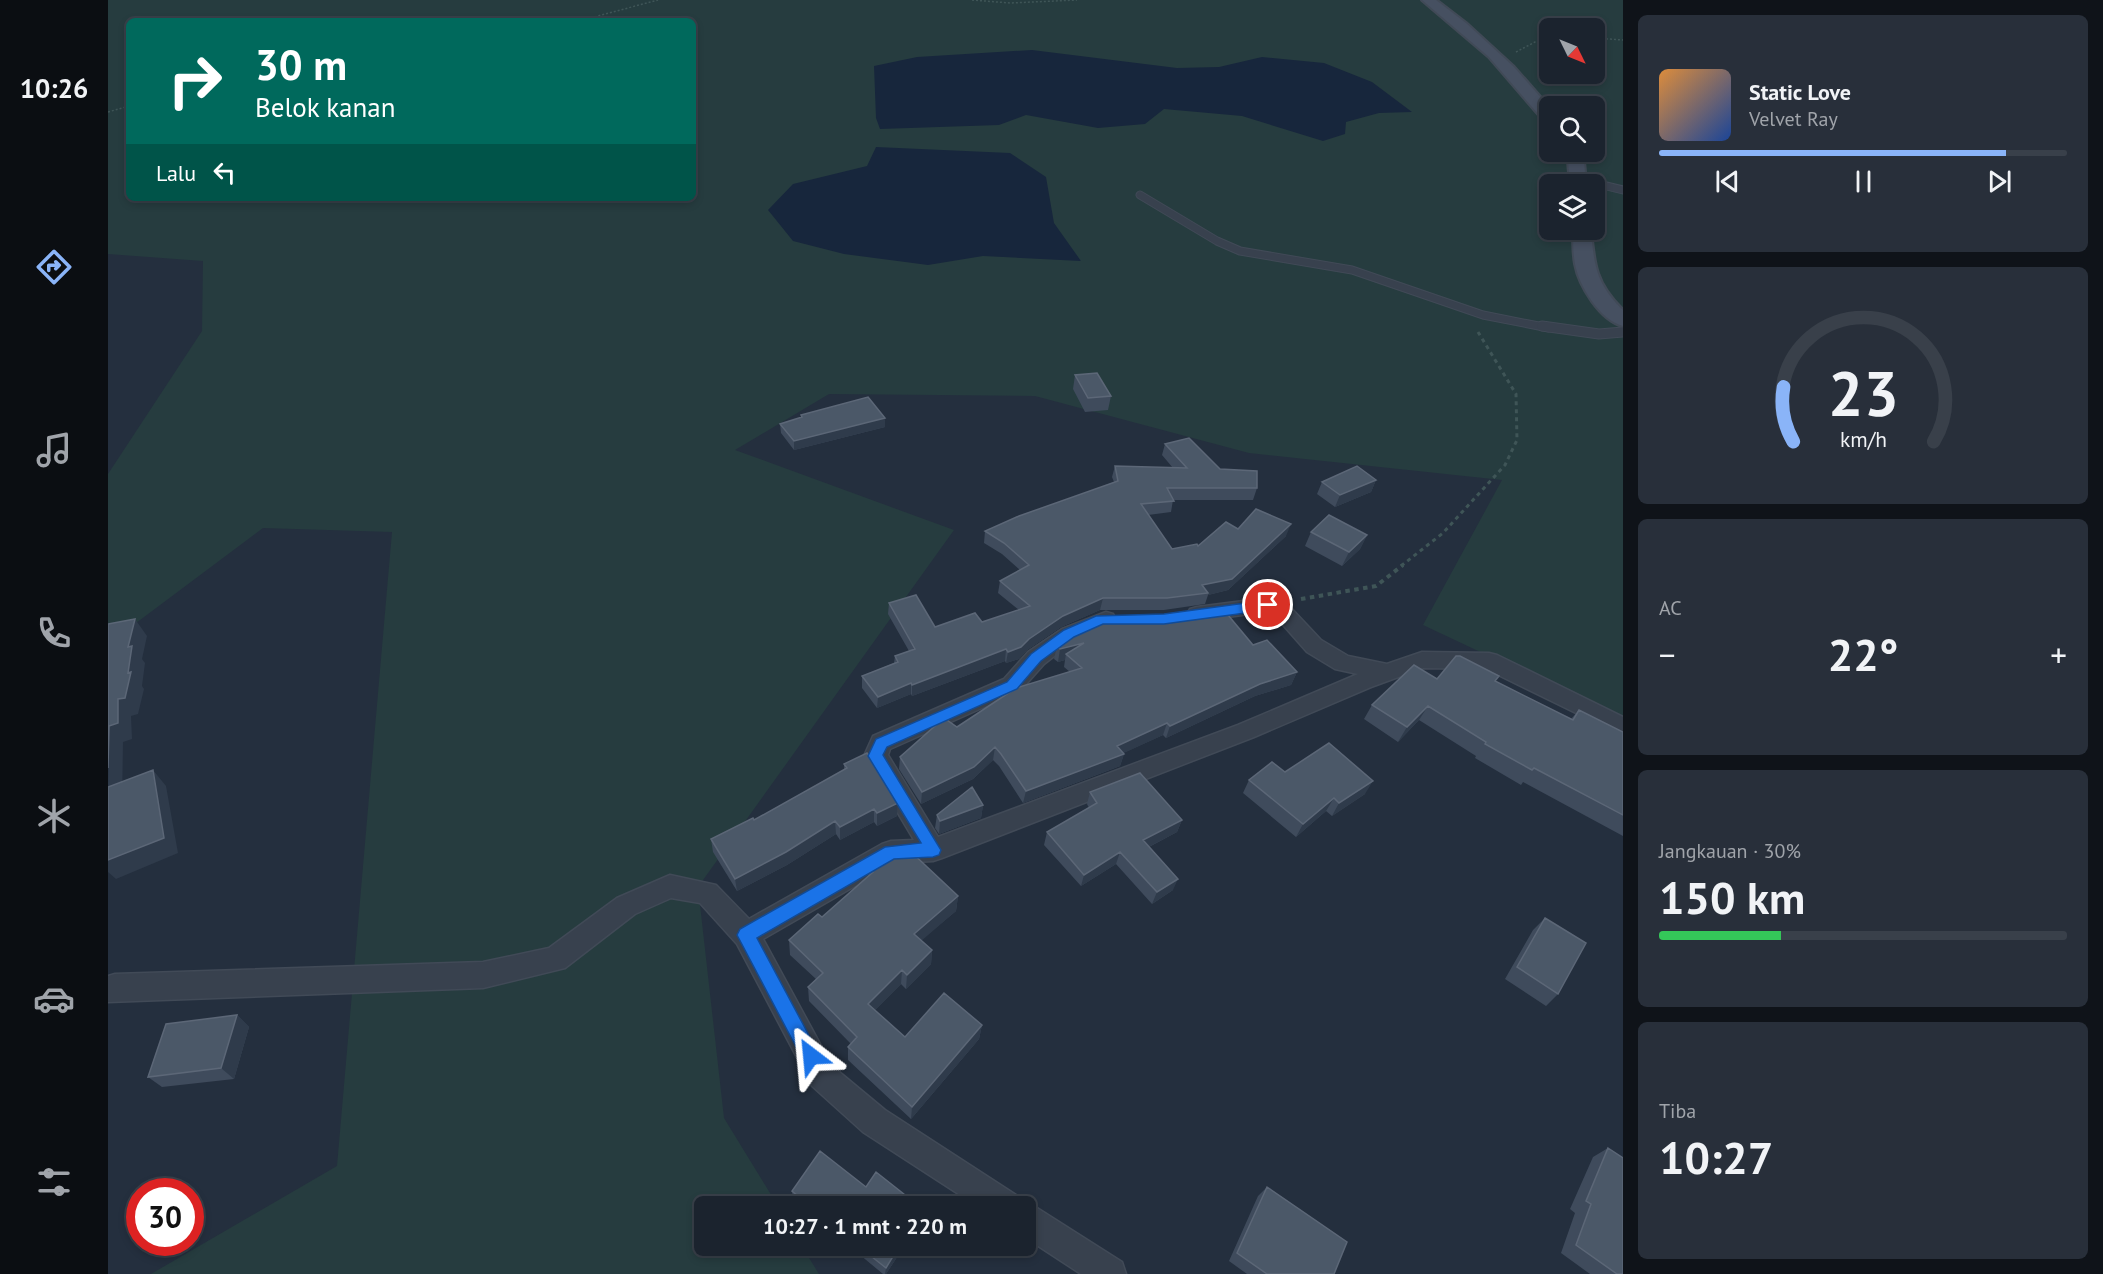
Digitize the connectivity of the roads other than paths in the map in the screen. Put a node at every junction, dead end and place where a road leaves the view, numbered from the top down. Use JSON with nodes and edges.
{"nodes":[{"id":1,"x":1428,"y":0,"type":"edge"},
{"id":2,"x":1539,"y":105,"type":"edge"},
{"id":3,"x":1605,"y":187,"type":"edge"},
{"id":4,"x":1623,"y":190,"type":"edge"},
{"id":5,"x":1140,"y":195,"type":"dead end"},
{"id":6,"x":1583,"y":240,"type":"edge"},
{"id":7,"x":1623,"y":320,"type":"edge"},
{"id":8,"x":1623,"y":332,"type":"edge"},
{"id":9,"x":1173,"y":618,"type":"edge"},
{"id":10,"x":1122,"y":619,"type":"edge"},
{"id":11,"x":1386,"y":672,"type":"junction"},
{"id":12,"x":1623,"y":727,"type":"edge"},
{"id":13,"x":933,"y":850,"type":"junction"},
{"id":14,"x":746,"y":935,"type":"junction"},
{"id":15,"x":108,"y":989,"type":"edge"},
{"id":16,"x":990,"y":1196,"type":"edge"},
{"id":17,"x":1036,"y":1226,"type":"edge"},
{"id":18,"x":1110,"y":1274,"type":"edge"}],
"edges":[{"from":1,"to":2,"type":"main road"},
{"from":3,"to":4,"type":"lane"},
{"from":5,"to":8,"type":"lane"},
{"from":6,"to":7,"type":"main road"},
{"from":9,"to":11,"type":"street"},
{"from":10,"to":13,"type":"street"},
{"from":11,"to":12,"type":"street"},
{"from":11,"to":13,"type":"street"},
{"from":13,"to":14,"type":"street"},
{"from":14,"to":15,"type":"street"},
{"from":14,"to":16,"type":"street"},
{"from":17,"to":18,"type":"street"}]}
